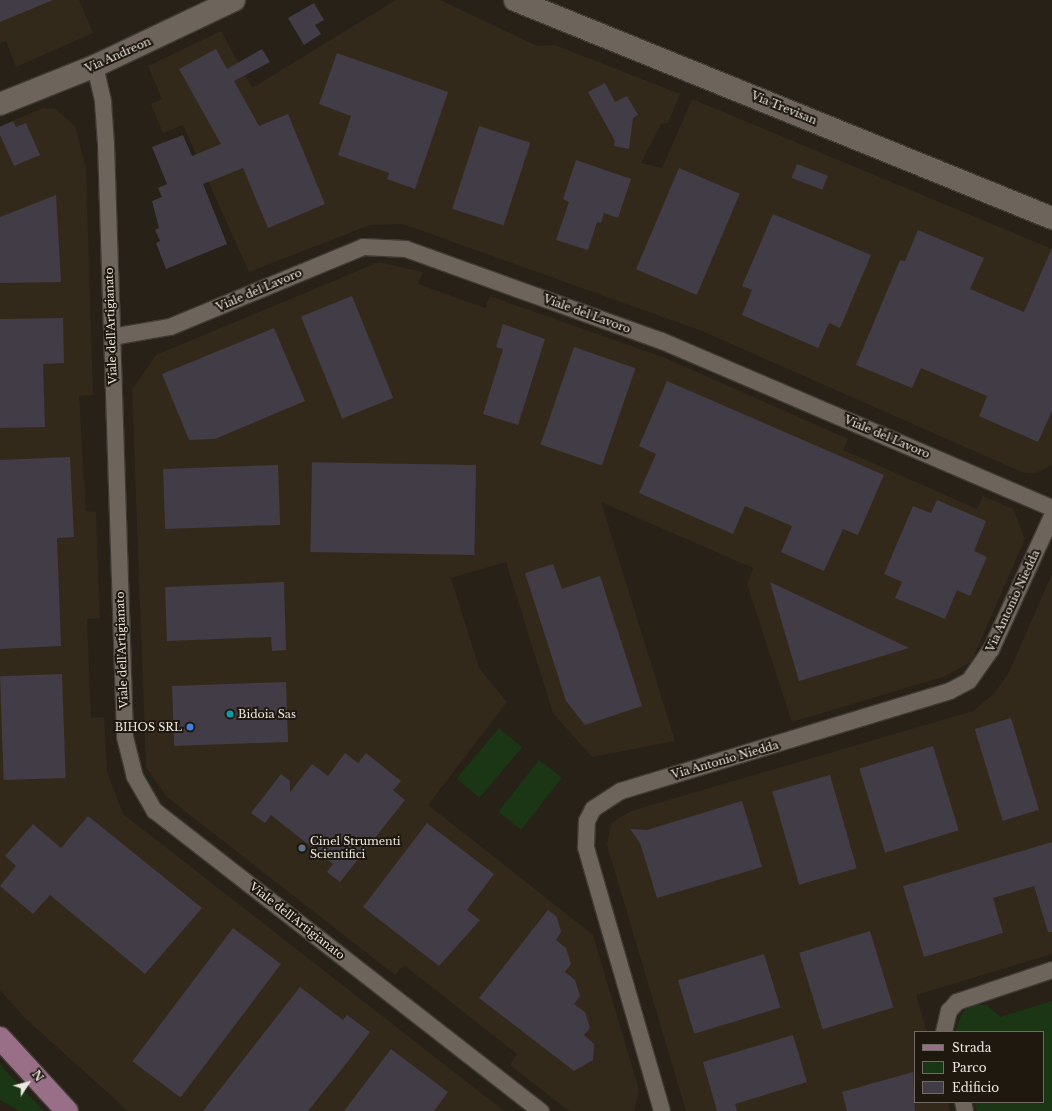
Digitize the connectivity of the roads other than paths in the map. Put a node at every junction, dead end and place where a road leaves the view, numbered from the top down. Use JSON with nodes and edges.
{"nodes":[{"id":1,"x":234,"y":0,"type":"edge"},
{"id":2,"x":515,"y":0,"type":"edge"},
{"id":3,"x":95,"y":66,"type":"junction"},
{"id":4,"x":0,"y":104,"type":"edge"},
{"id":5,"x":1052,"y":218,"type":"edge"},
{"id":6,"x":112,"y":337,"type":"junction"},
{"id":7,"x":1052,"y":508,"type":"edge"},
{"id":8,"x":1052,"y":516,"type":"edge"},
{"id":9,"x":1052,"y":970,"type":"edge"},
{"id":10,"x":944,"y":1031,"type":"edge"},
{"id":11,"x":0,"y":1038,"type":"edge"},
{"id":12,"x":657,"y":1106,"type":"edge"},
{"id":13,"x":67,"y":1111,"type":"edge"},
{"id":14,"x":541,"y":1111,"type":"edge"}],
"edges":[{"from":1,"to":3,"type":"main road","name":"Via Andreon"},
{"from":2,"to":5,"type":"main road","name":"Via Trevisan"},
{"from":3,"to":4,"type":"main road","name":"Via Andreon"},
{"from":3,"to":6,"type":"street","name":"Viale dell'Artigianato"},
{"from":6,"to":7,"type":"street","name":"Viale del Lavoro"},
{"from":6,"to":14,"type":"street","name":"Viale dell'Artigianato"},
{"from":8,"to":12,"type":"street","name":"Via Antonio Niedda"},
{"from":9,"to":10,"type":"street"},
{"from":11,"to":13,"type":"main road"}]}
